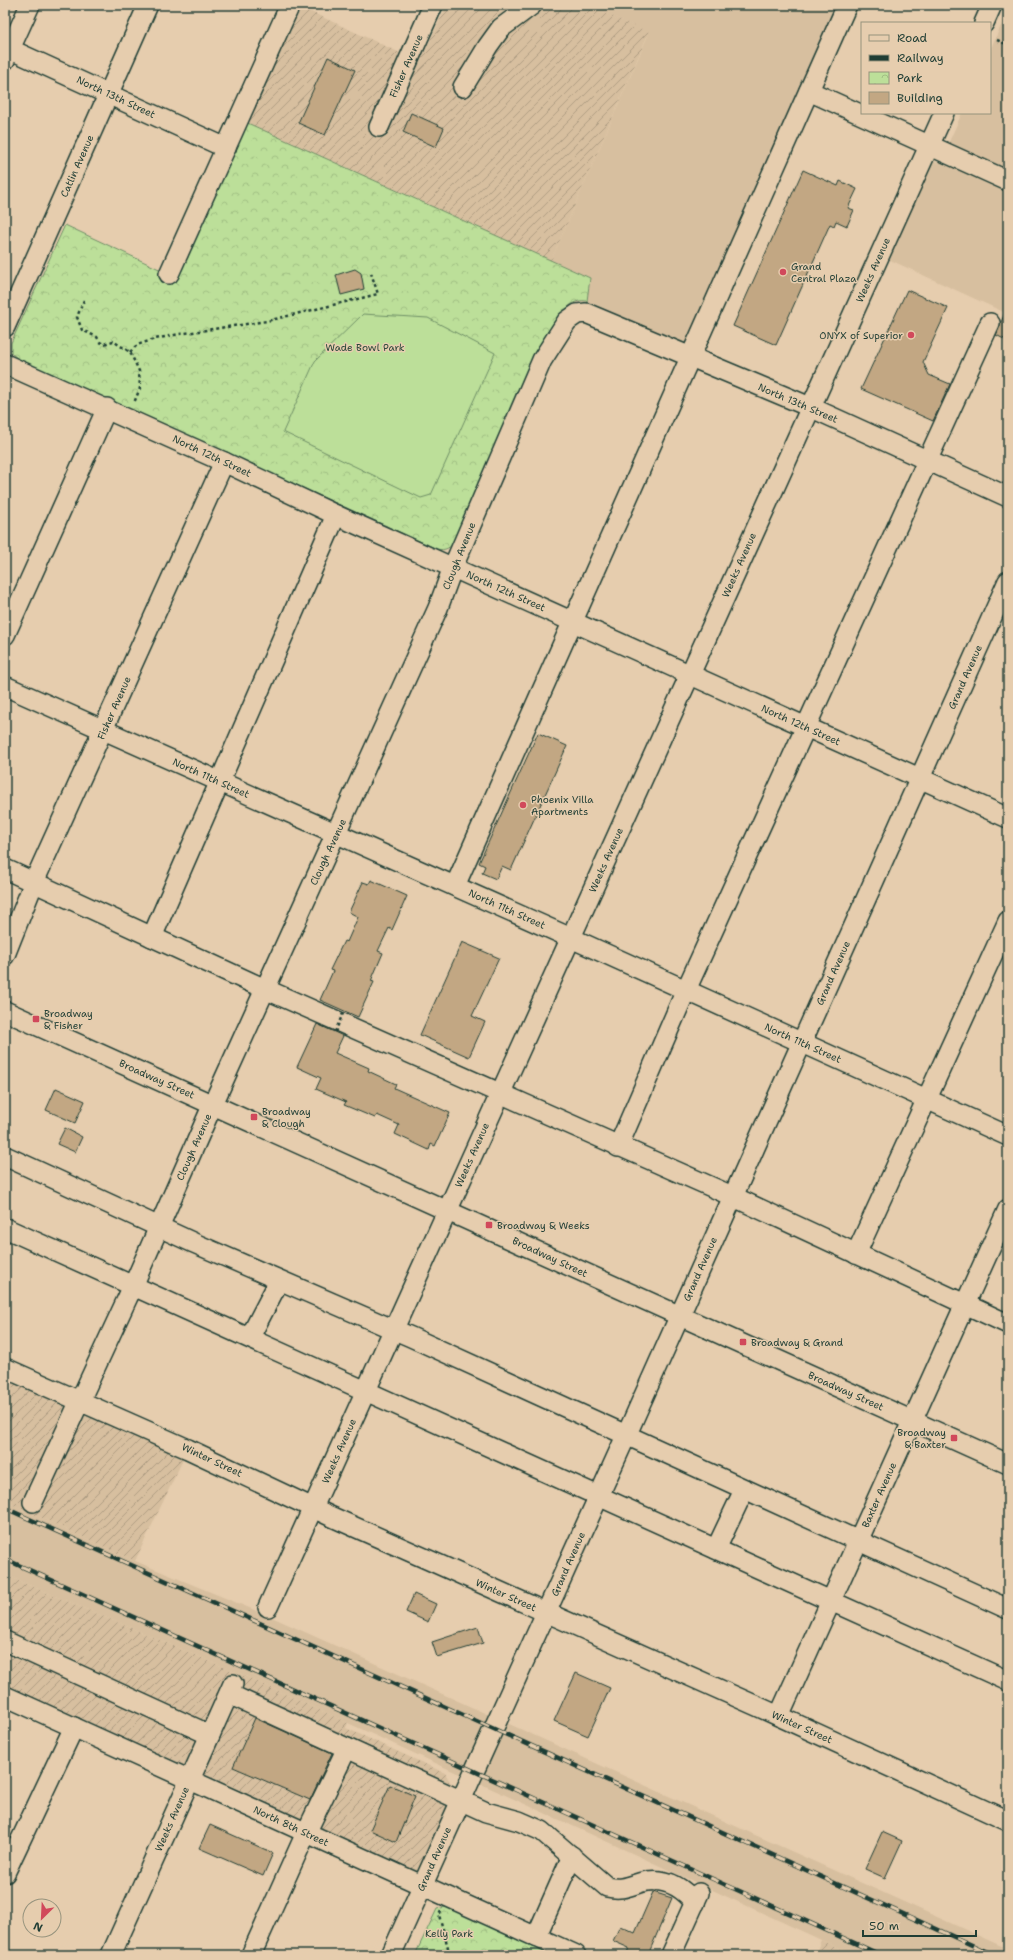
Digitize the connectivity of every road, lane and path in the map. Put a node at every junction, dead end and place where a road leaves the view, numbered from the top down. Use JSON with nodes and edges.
{"nodes":[{"id":1,"x":30,"y":5,"type":"edge"},
{"id":2,"x":148,"y":5,"type":"edge"},
{"id":3,"x":290,"y":5,"type":"edge"},
{"id":4,"x":433,"y":5,"type":"edge"},
{"id":5,"x":532,"y":5,"type":"edge"},
{"id":6,"x":847,"y":5,"type":"edge"},
{"id":7,"x":992,"y":5,"type":"edge"},
{"id":8,"x":984,"y":22,"type":"edge"},
{"id":9,"x":997,"y":40,"type":"dead end"},
{"id":10,"x":1008,"y":44,"type":"edge"},
{"id":11,"x":7,"y":52,"type":"edge"},
{"id":12,"x":463,"y":87,"type":"dead end"},
{"id":13,"x":809,"y":91,"type":"junction"},
{"id":14,"x":108,"y":94,"type":"junction"},
{"id":15,"x":944,"y":114,"type":"edge"},
{"id":16,"x":379,"y":126,"type":"dead end"},
{"id":17,"x":929,"y":145,"type":"junction"},
{"id":18,"x":226,"y":148,"type":"junction"},
{"id":19,"x":1008,"y":181,"type":"edge"},
{"id":20,"x":371,"y":273,"type":"dead end"},
{"id":21,"x":169,"y":274,"type":"dead end"},
{"id":22,"x":84,"y":300,"type":"dead end"},
{"id":23,"x":586,"y":312,"type":"joint"},
{"id":24,"x":990,"y":323,"type":"dead end"},
{"id":25,"x":5,"y":327,"type":"edge"},
{"id":26,"x":130,"y":352,"type":"junction"},
{"id":27,"x":690,"y":358,"type":"junction"},
{"id":28,"x":5,"y":364,"type":"edge"},
{"id":29,"x":134,"y":403,"type":"dead end"},
{"id":30,"x":107,"y":408,"type":"junction"},
{"id":31,"x":810,"y":408,"type":"junction"},
{"id":32,"x":927,"y":460,"type":"junction"},
{"id":33,"x":224,"y":462,"type":"junction"},
{"id":34,"x":1008,"y":496,"type":"edge"},
{"id":35,"x":336,"y":515,"type":"junction"},
{"id":36,"x":453,"y":566,"type":"junction"},
{"id":37,"x":1008,"y":582,"type":"edge"},
{"id":38,"x":574,"y":622,"type":"junction"},
{"id":39,"x":5,"y":635,"type":"edge"},
{"id":40,"x":690,"y":674,"type":"junction"},
{"id":41,"x":5,"y":686,"type":"edge"},
{"id":42,"x":806,"y":727,"type":"junction"},
{"id":43,"x":104,"y":730,"type":"junction"},
{"id":44,"x":921,"y":778,"type":"junction"},
{"id":45,"x":221,"y":783,"type":"junction"},
{"id":46,"x":1008,"y":818,"type":"edge"},
{"id":47,"x":337,"y":834,"type":"junction"},
{"id":48,"x":5,"y":869,"type":"edge"},
{"id":49,"x":34,"y":882,"type":"junction"},
{"id":50,"x":455,"y":886,"type":"junction"},
{"id":51,"x":1008,"y":921,"type":"edge"},
{"id":52,"x":152,"y":937,"type":"junction"},
{"id":53,"x":571,"y":938,"type":"junction"},
{"id":54,"x":5,"y":955,"type":"edge"},
{"id":55,"x":265,"y":989,"type":"junction"},
{"id":56,"x":686,"y":990,"type":"junction"},
{"id":57,"x":5,"y":1011,"type":"edge"},
{"id":58,"x":344,"y":1011,"type":"dead end"},
{"id":59,"x":335,"y":1032,"type":"dead end"},
{"id":60,"x":802,"y":1042,"type":"junction"},
{"id":61,"x":501,"y":1092,"type":"junction"},
{"id":62,"x":927,"y":1100,"type":"junction"},
{"id":63,"x":213,"y":1104,"type":"junction"},
{"id":64,"x":1008,"y":1136,"type":"edge"},
{"id":65,"x":618,"y":1147,"type":"junction"},
{"id":66,"x":5,"y":1156,"type":"edge"},
{"id":67,"x":732,"y":1196,"type":"junction"},
{"id":68,"x":1008,"y":1209,"type":"edge"},
{"id":69,"x":448,"y":1210,"type":"junction"},
{"id":70,"x":159,"y":1226,"type":"junction"},
{"id":71,"x":5,"y":1228,"type":"edge"},
{"id":72,"x":856,"y":1254,"type":"junction"},
{"id":73,"x":279,"y":1281,"type":"junction"},
{"id":74,"x":133,"y":1286,"type":"junction"},
{"id":75,"x":965,"y":1304,"type":"junction"},
{"id":76,"x":679,"y":1316,"type":"junction"},
{"id":77,"x":1008,"y":1324,"type":"edge"},
{"id":78,"x":394,"y":1330,"type":"junction"},
{"id":79,"x":250,"y":1337,"type":"junction"},
{"id":80,"x":5,"y":1368,"type":"edge"},
{"id":81,"x":366,"y":1391,"type":"junction"},
{"id":82,"x":79,"y":1402,"type":"junction"},
{"id":83,"x":912,"y":1420,"type":"junction"},
{"id":84,"x":626,"y":1436,"type":"junction"},
{"id":85,"x":1008,"y":1464,"type":"edge"},
{"id":86,"x":744,"y":1490,"type":"junction"},
{"id":87,"x":599,"y":1496,"type":"junction"},
{"id":88,"x":33,"y":1502,"type":"dead end"},
{"id":89,"x":313,"y":1508,"type":"junction"},
{"id":90,"x":858,"y":1542,"type":"junction"},
{"id":91,"x":716,"y":1549,"type":"junction"},
{"id":92,"x":831,"y":1601,"type":"junction"},
{"id":93,"x":268,"y":1607,"type":"dead end"},
{"id":94,"x":1008,"y":1609,"type":"edge"},
{"id":95,"x":546,"y":1613,"type":"junction"},
{"id":96,"x":5,"y":1641,"type":"edge"},
{"id":97,"x":1008,"y":1681,"type":"edge"},
{"id":98,"x":5,"y":1696,"type":"edge"},
{"id":99,"x":779,"y":1716,"type":"junction"},
{"id":100,"x":74,"y":1728,"type":"junction"},
{"id":101,"x":210,"y":1735,"type":"junction"},
{"id":102,"x":347,"y":1748,"type":"junction"},
{"id":103,"x":190,"y":1779,"type":"junction"},
{"id":104,"x":460,"y":1800,"type":"junction"},
{"id":105,"x":1008,"y":1821,"type":"edge"},
{"id":106,"x":306,"y":1833,"type":"junction"},
{"id":107,"x":572,"y":1856,"type":"junction"},
{"id":108,"x":5,"y":1873,"type":"edge"},
{"id":109,"x":422,"y":1886,"type":"junction"},
{"id":110,"x":439,"y":1915,"type":"dead end"},
{"id":111,"x":536,"y":1937,"type":"junction"},
{"id":112,"x":111,"y":1955,"type":"edge"},
{"id":113,"x":251,"y":1955,"type":"edge"},
{"id":114,"x":391,"y":1955,"type":"edge"},
{"id":115,"x":450,"y":1955,"type":"edge"},
{"id":116,"x":576,"y":1955,"type":"edge"},
{"id":117,"x":671,"y":1955,"type":"edge"}],
"edges":[{"from":1,"to":11,"type":"street"},
{"from":2,"to":14,"type":"street","name":"Catlin Avenue"},
{"from":3,"to":18,"type":"street"},
{"from":4,"to":16,"type":"street","name":"Fisher Avenue"},
{"from":5,"to":12,"type":"street"},
{"from":6,"to":13,"type":"street"},
{"from":7,"to":8,"type":"street"},
{"from":9,"to":10,"type":"path"},
{"from":11,"to":14,"type":"street","name":"North 13th Street"},
{"from":13,"to":17,"type":"street"},
{"from":13,"to":27,"type":"street"},
{"from":14,"to":18,"type":"street","name":"North 13th Street"},
{"from":14,"to":25,"type":"street","name":"Catlin Avenue"},
{"from":15,"to":17,"type":"street","name":"Weeks Avenue"},
{"from":17,"to":19,"type":"street"},
{"from":17,"to":31,"type":"street","name":"Weeks Avenue"},
{"from":18,"to":21,"type":"street"},
{"from":20,"to":26,"type":"path"},
{"from":22,"to":26,"type":"path"},
{"from":23,"to":27,"type":"street","name":"North 13th Street"},
{"from":23,"to":36,"type":"street","name":"Clough Avenue"},
{"from":24,"to":32,"type":"street"},
{"from":26,"to":29,"type":"path"},
{"from":27,"to":31,"type":"street","name":"North 13th Street"},
{"from":27,"to":38,"type":"street"},
{"from":28,"to":30,"type":"street","name":"North 12th Street"},
{"from":30,"to":33,"type":"street","name":"North 12th Street"},
{"from":30,"to":39,"type":"street"},
{"from":31,"to":32,"type":"street","name":"North 13th Street"},
{"from":31,"to":40,"type":"street","name":"Weeks Avenue"},
{"from":32,"to":34,"type":"street","name":"North 13th Street"},
{"from":32,"to":42,"type":"street"},
{"from":33,"to":35,"type":"street","name":"North 12th Street"},
{"from":33,"to":43,"type":"street","name":"Fisher Avenue"},
{"from":35,"to":36,"type":"street","name":"North 12th Street"},
{"from":35,"to":45,"type":"street"},
{"from":36,"to":38,"type":"street","name":"North 12th Street"},
{"from":36,"to":47,"type":"street","name":"Clough Avenue"},
{"from":37,"to":44,"type":"street","name":"Grand Avenue"},
{"from":38,"to":40,"type":"street","name":"North 12th Street"},
{"from":38,"to":50,"type":"street"},
{"from":40,"to":42,"type":"street","name":"North 12th Street"},
{"from":40,"to":53,"type":"street","name":"Weeks Avenue"},
{"from":41,"to":43,"type":"street","name":"North 11th Street"},
{"from":42,"to":44,"type":"street","name":"North 12th Street"},
{"from":42,"to":56,"type":"street"},
{"from":43,"to":45,"type":"street","name":"North 11th Street"},
{"from":43,"to":49,"type":"street","name":"Fisher Avenue"},
{"from":44,"to":46,"type":"street","name":"North 12th Street"},
{"from":44,"to":60,"type":"street","name":"Grand Avenue"},
{"from":45,"to":47,"type":"street","name":"North 11th Street"},
{"from":45,"to":52,"type":"street"},
{"from":47,"to":50,"type":"street","name":"North 11th Street"},
{"from":47,"to":55,"type":"street","name":"Clough Avenue"},
{"from":48,"to":49,"type":"street"},
{"from":49,"to":52,"type":"street"},
{"from":49,"to":54,"type":"street","name":"Fisher Avenue"},
{"from":50,"to":53,"type":"street","name":"North 11th Street"},
{"from":51,"to":62,"type":"street"},
{"from":52,"to":55,"type":"street"},
{"from":53,"to":56,"type":"street","name":"North 11th Street"},
{"from":53,"to":61,"type":"street","name":"Weeks Avenue"},
{"from":55,"to":61,"type":"street"},
{"from":55,"to":63,"type":"street","name":"Clough Avenue"},
{"from":56,"to":60,"type":"street","name":"North 11th Street"},
{"from":56,"to":65,"type":"street"},
{"from":57,"to":63,"type":"street","name":"Broadway Street"},
{"from":58,"to":59,"type":"path","bridge":true},
{"from":60,"to":62,"type":"street","name":"North 11th Street"},
{"from":60,"to":67,"type":"street","name":"Grand Avenue"},
{"from":61,"to":65,"type":"street"},
{"from":61,"to":69,"type":"street","name":"Weeks Avenue"},
{"from":62,"to":64,"type":"street","name":"North 11th Street"},
{"from":62,"to":72,"type":"street"},
{"from":63,"to":69,"type":"street","name":"Broadway Street"},
{"from":63,"to":70,"type":"street","name":"Clough Avenue"},
{"from":65,"to":67,"type":"street"},
{"from":66,"to":70,"type":"street"},
{"from":67,"to":72,"type":"street"},
{"from":67,"to":76,"type":"street","name":"Grand Avenue"},
{"from":68,"to":75,"type":"street","name":"Baxter Avenue"},
{"from":69,"to":76,"type":"street","name":"Broadway Street"},
{"from":69,"to":78,"type":"street","name":"Weeks Avenue"},
{"from":70,"to":73,"type":"street"},
{"from":70,"to":74,"type":"street","name":"Clough Avenue"},
{"from":71,"to":74,"type":"street"},
{"from":72,"to":75,"type":"street"},
{"from":73,"to":78,"type":"street"},
{"from":73,"to":79,"type":"street"},
{"from":74,"to":79,"type":"street"},
{"from":74,"to":82,"type":"street","name":"Clough Avenue"},
{"from":75,"to":77,"type":"street"},
{"from":75,"to":83,"type":"street","name":"Baxter Avenue"},
{"from":76,"to":83,"type":"street","name":"Broadway Street"},
{"from":76,"to":84,"type":"street","name":"Grand Avenue"},
{"from":78,"to":81,"type":"street","name":"Weeks Avenue"},
{"from":78,"to":84,"type":"street"},
{"from":79,"to":81,"type":"street"},
{"from":80,"to":82,"type":"street","name":"Winter Street"},
{"from":81,"to":87,"type":"street"},
{"from":81,"to":89,"type":"street","name":"Weeks Avenue"},
{"from":82,"to":88,"type":"street","name":"Clough Avenue"},
{"from":82,"to":89,"type":"street","name":"Winter Street"},
{"from":83,"to":85,"type":"street","name":"Broadway Street"},
{"from":83,"to":90,"type":"street","name":"Baxter Avenue"},
{"from":84,"to":86,"type":"street"},
{"from":84,"to":87,"type":"street","name":"Grand Avenue"},
{"from":86,"to":90,"type":"street"},
{"from":86,"to":91,"type":"street"},
{"from":87,"to":91,"type":"street"},
{"from":87,"to":95,"type":"street","name":"Grand Avenue"},
{"from":89,"to":93,"type":"street","name":"Weeks Avenue"},
{"from":89,"to":95,"type":"street","name":"Winter Street"},
{"from":90,"to":92,"type":"street","name":"Baxter Avenue"},
{"from":90,"to":94,"type":"street"},
{"from":91,"to":92,"type":"street"},
{"from":92,"to":97,"type":"street"},
{"from":92,"to":99,"type":"street","name":"Baxter Avenue"},
{"from":95,"to":99,"type":"street","name":"Winter Street"},
{"from":95,"to":104,"type":"street","name":"Grand Avenue"},
{"from":96,"to":101,"type":"street"},
{"from":98,"to":100,"type":"street","name":"North 8th Street"},
{"from":99,"to":105,"type":"street","name":"Winter Street"},
{"from":100,"to":103,"type":"street","name":"North 8th Street"},
{"from":100,"to":108,"type":"street"},
{"from":101,"to":102,"type":"street","name":"Weeks Avenue"},
{"from":101,"to":103,"type":"street","name":"Weeks Avenue"},
{"from":102,"to":104,"type":"street"},
{"from":102,"to":106,"type":"street"},
{"from":103,"to":106,"type":"street","name":"North 8th Street"},
{"from":103,"to":112,"type":"street","name":"Weeks Avenue"},
{"from":104,"to":107,"type":"street"},
{"from":104,"to":109,"type":"street","name":"Grand Avenue"},
{"from":106,"to":109,"type":"street","name":"North 8th Street"},
{"from":106,"to":113,"type":"street"},
{"from":107,"to":111,"type":"street"},
{"from":107,"to":117,"type":"street"},
{"from":109,"to":111,"type":"street","name":"North 8th Street"},
{"from":109,"to":114,"type":"street","name":"Grand Avenue"},
{"from":110,"to":115,"type":"path"},
{"from":111,"to":116,"type":"street","name":"North 8th Street"}]}
